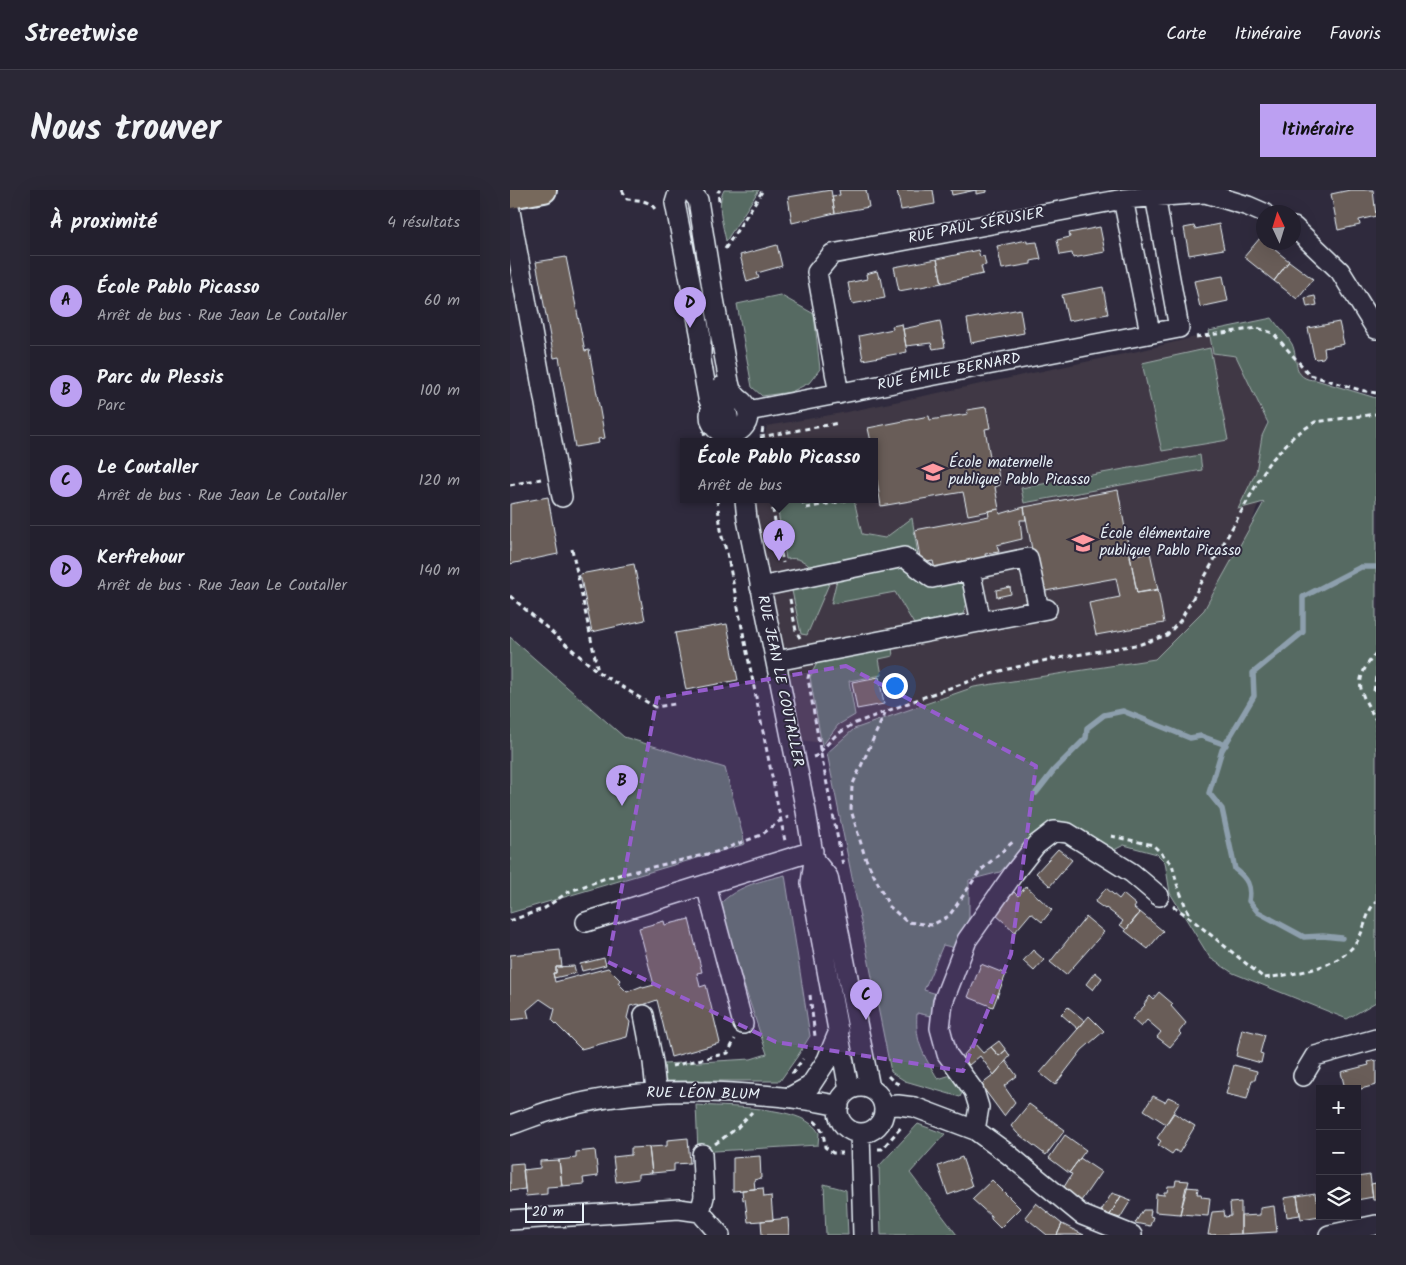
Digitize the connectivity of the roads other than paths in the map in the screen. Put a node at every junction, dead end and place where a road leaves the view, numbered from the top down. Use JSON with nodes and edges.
{"nodes":[{"id":1,"x":544,"y":190,"type":"edge"},
{"id":2,"x":679,"y":190,"type":"edge"},
{"id":3,"x":690,"y":190,"type":"edge"},
{"id":4,"x":510,"y":196,"type":"edge"},
{"id":5,"x":1155,"y":196,"type":"junction"},
{"id":6,"x":1123,"y":198,"type":"junction"},
{"id":7,"x":1256,"y":210,"type":"edge"},
{"id":8,"x":510,"y":211,"type":"edge"},
{"id":9,"x":1301,"y":234,"type":"edge"},
{"id":10,"x":1376,"y":329,"type":"edge"},
{"id":11,"x":1150,"y":332,"type":"junction"},
{"id":12,"x":701,"y":337,"type":"junction"},
{"id":13,"x":839,"y":394,"type":"junction"},
{"id":14,"x":734,"y":400,"type":"junction"},
{"id":15,"x":737,"y":437,"type":"edge"},
{"id":16,"x":562,"y":497,"type":"dead end"},
{"id":17,"x":744,"y":503,"type":"edge"},
{"id":18,"x":970,"y":570,"type":"junction"},
{"id":19,"x":760,"y":587,"type":"junction"},
{"id":20,"x":981,"y":622,"type":"junction"},
{"id":21,"x":776,"y":660,"type":"junction"},
{"id":22,"x":814,"y":856,"type":"junction"},
{"id":23,"x":706,"y":885,"type":"junction"},
{"id":24,"x":1159,"y":896,"type":"road end"},
{"id":25,"x":586,"y":922,"type":"dead end"},
{"id":26,"x":644,"y":1016,"type":"dead end"},
{"id":27,"x":743,"y":1024,"type":"road end"},
{"id":28,"x":839,"y":1031,"type":"junction"},
{"id":29,"x":1376,"y":1039,"type":"edge"},
{"id":30,"x":1303,"y":1076,"type":"dead end"},
{"id":31,"x":870,"y":1088,"type":"junction"},
{"id":32,"x":849,"y":1090,"type":"junction"},
{"id":33,"x":656,"y":1091,"type":"junction"},
{"id":34,"x":790,"y":1097,"type":"junction"},
{"id":35,"x":838,"y":1106,"type":"junction"},
{"id":36,"x":884,"y":1106,"type":"junction"},
{"id":37,"x":510,"y":1125,"type":"edge"},
{"id":38,"x":975,"y":1130,"type":"junction"},
{"id":39,"x":860,"y":1133,"type":"junction"},
{"id":40,"x":702,"y":1154,"type":"road end"},
{"id":41,"x":700,"y":1212,"type":"junction"},
{"id":42,"x":510,"y":1220,"type":"edge"},
{"id":43,"x":1376,"y":1226,"type":"edge"},
{"id":44,"x":720,"y":1235,"type":"edge"},
{"id":45,"x":863,"y":1235,"type":"edge"},
{"id":46,"x":1132,"y":1235,"type":"edge"},
{"id":47,"x":1328,"y":1235,"type":"edge"}],
"edges":[{"from":1,"to":4,"type":"main road"},
{"from":2,"to":12,"type":"street"},
{"from":3,"to":14,"type":"street"},
{"from":5,"to":6,"type":"street","name":"RUE PAUL SÉRUSIER"},
{"from":5,"to":7,"type":"street","name":"RUE PAUL SÉRUSIER"},
{"from":5,"to":11,"type":"street","name":"RUE ÉMILE BERNARD"},
{"from":6,"to":11,"type":"street"},
{"from":6,"to":13,"type":"street","name":"RUE PAUL SÉRUSIER"},
{"from":8,"to":16,"type":"street"},
{"from":9,"to":10,"type":"street"},
{"from":11,"to":13,"type":"street","name":"RUE ÉMILE BERNARD"},
{"from":12,"to":14,"type":"street"},
{"from":12,"to":14,"type":"street"},
{"from":13,"to":14,"type":"street","name":"RUE ÉMILE BERNARD"},
{"from":14,"to":15,"type":"street"},
{"from":14,"to":15,"type":"street"},
{"from":17,"to":19,"type":"street","name":"RUE JEAN LE COUTALLER"},
{"from":18,"to":19,"type":"street"},
{"from":18,"to":20,"type":"street"},
{"from":18,"to":20,"type":"street"},
{"from":19,"to":21,"type":"street","name":"RUE JEAN LE COUTALLER"},
{"from":20,"to":21,"type":"street"},
{"from":21,"to":22,"type":"street","name":"RUE JEAN LE COUTALLER"},
{"from":22,"to":23,"type":"street"},
{"from":22,"to":28,"type":"street","name":"RUE JEAN LE COUTALLER"},
{"from":22,"to":31,"type":"street","name":"RUE JEAN LE COUTALLER"},
{"from":23,"to":25,"type":"street"},
{"from":23,"to":27,"type":"street"},
{"from":24,"to":38,"type":"street"},
{"from":26,"to":33,"type":"street"},
{"from":28,"to":32,"type":"street","name":"RUE JEAN LE COUTALLER"},
{"from":28,"to":34,"type":"street"},
{"from":29,"to":30,"type":"street"},
{"from":31,"to":32,"type":"street"},
{"from":31,"to":36,"type":"street"},
{"from":32,"to":35,"type":"street"},
{"from":33,"to":34,"type":"street","name":"RUE LÉON BLUM"},
{"from":33,"to":37,"type":"street","name":"RUE LÉON BLUM"},
{"from":34,"to":35,"type":"street","name":"RUE LÉON BLUM"},
{"from":35,"to":39,"type":"street"},
{"from":36,"to":38,"type":"street"},
{"from":36,"to":39,"type":"street"},
{"from":38,"to":46,"type":"street"},
{"from":39,"to":45,"type":"street"},
{"from":40,"to":41,"type":"street"},
{"from":41,"to":42,"type":"street"},
{"from":41,"to":44,"type":"street"},
{"from":43,"to":47,"type":"street"}]}
